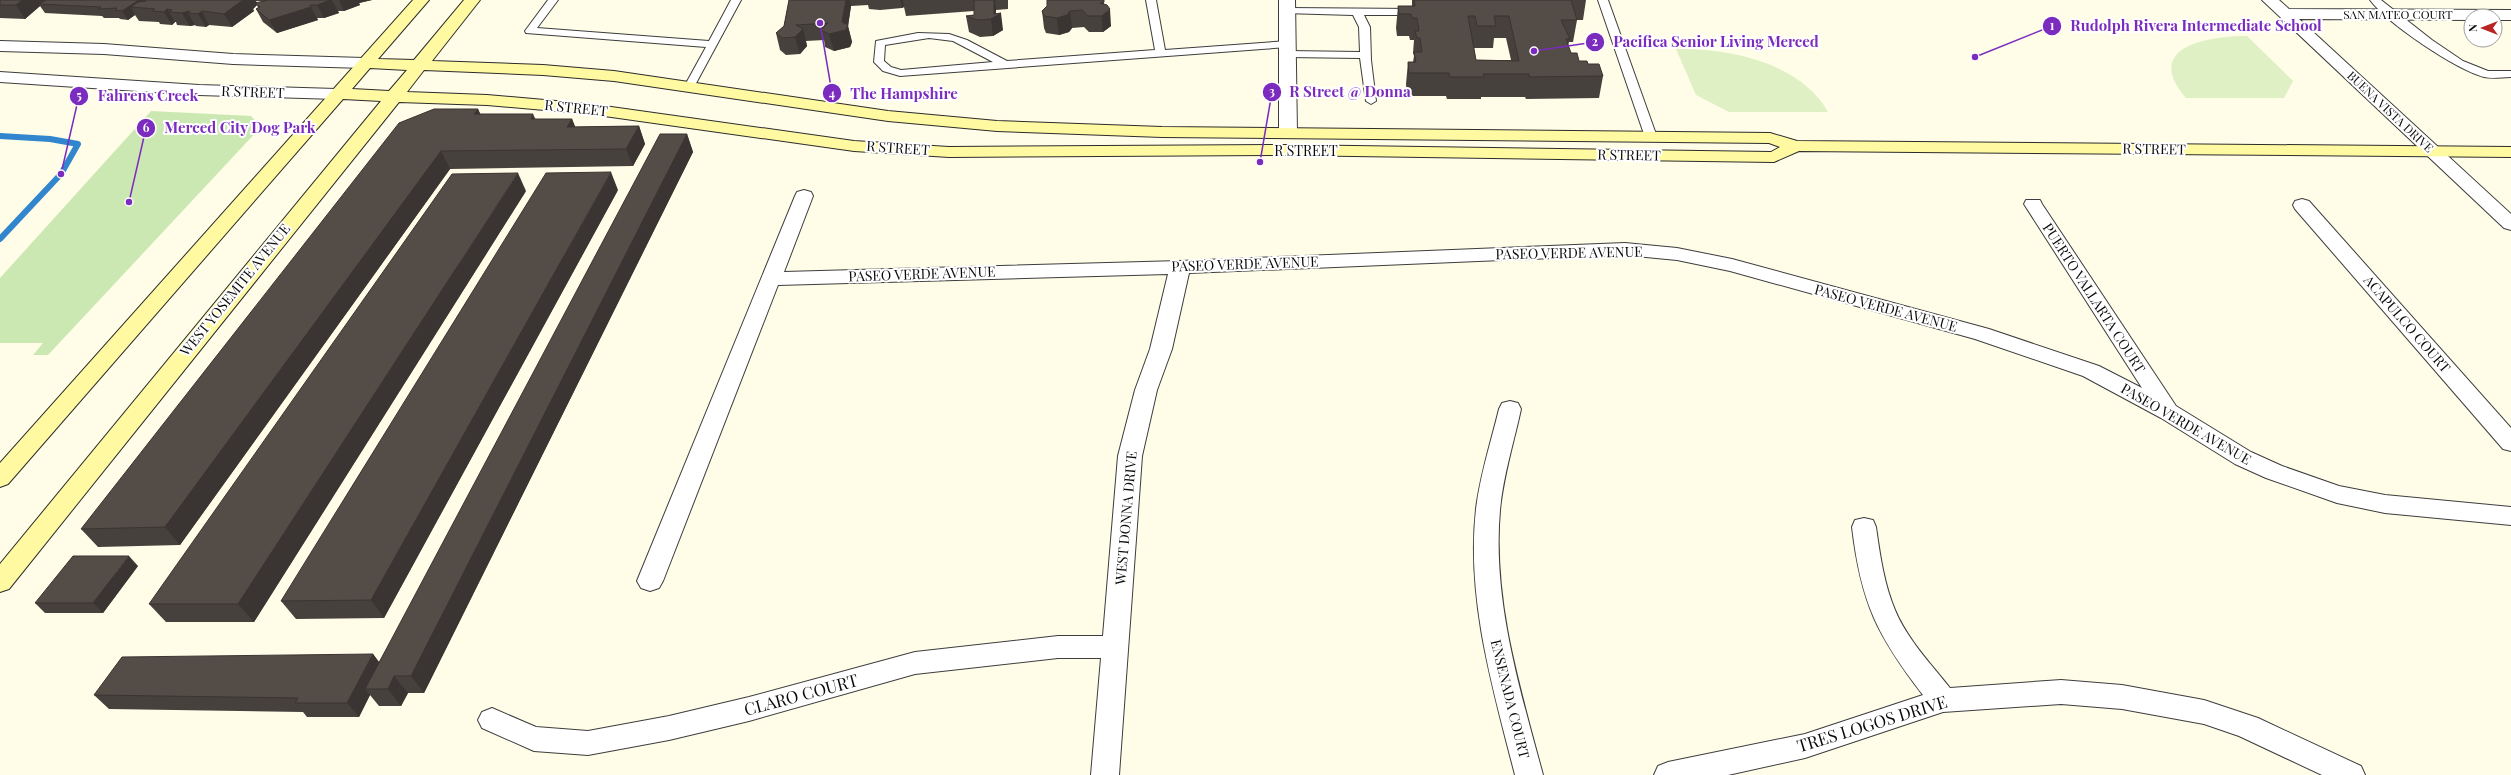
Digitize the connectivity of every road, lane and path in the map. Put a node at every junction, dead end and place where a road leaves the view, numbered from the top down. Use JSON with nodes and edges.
{"nodes":[{"id":1,"x":421,"y":0,"type":"edge"},
{"id":2,"x":472,"y":0,"type":"edge"},
{"id":3,"x":553,"y":0,"type":"edge"},
{"id":4,"x":736,"y":0,"type":"edge"},
{"id":5,"x":1151,"y":0,"type":"edge"},
{"id":6,"x":1603,"y":0,"type":"edge"},
{"id":7,"x":2270,"y":0,"type":"edge"},
{"id":8,"x":2374,"y":0,"type":"edge"},
{"id":9,"x":1287,"y":5,"type":"edge"},
{"id":10,"x":1356,"y":12,"type":"junction"},
{"id":11,"x":1426,"y":12,"type":"edge"},
{"id":12,"x":2285,"y":14,"type":"junction"},
{"id":13,"x":2392,"y":15,"type":"junction"},
{"id":14,"x":2511,"y":15,"type":"edge"},
{"id":15,"x":712,"y":44,"type":"junction"},
{"id":16,"x":0,"y":46,"type":"edge"},
{"id":17,"x":1288,"y":49,"type":"junction"},
{"id":18,"x":1160,"y":52,"type":"junction"},
{"id":19,"x":1365,"y":56,"type":"junction"},
{"id":20,"x":364,"y":64,"type":"junction"},
{"id":21,"x":1006,"y":64,"type":"junction"},
{"id":22,"x":417,"y":65,"type":"junction"},
{"id":23,"x":2511,"y":74,"type":"edge"},
{"id":24,"x":0,"y":77,"type":"edge"},
{"id":25,"x":689,"y":87,"type":"junction"},
{"id":26,"x":336,"y":94,"type":"junction"},
{"id":27,"x":391,"y":97,"type":"junction"},
{"id":28,"x":1371,"y":101,"type":"dead end"},
{"id":29,"x":1288,"y":133,"type":"junction"},
{"id":30,"x":1651,"y":137,"type":"junction"},
{"id":31,"x":1796,"y":146,"type":"junction"},
{"id":32,"x":2432,"y":152,"type":"junction"},
{"id":33,"x":2511,"y":152,"type":"edge"},
{"id":34,"x":804,"y":196,"type":"dead end"},
{"id":35,"x":2032,"y":204,"type":"dead end"},
{"id":36,"x":2302,"y":205,"type":"dead end"},
{"id":37,"x":2511,"y":224,"type":"edge"},
{"id":38,"x":1180,"y":267,"type":"junction"},
{"id":39,"x":772,"y":279,"type":"junction"},
{"id":40,"x":1510,"y":409,"type":"dead end"},
{"id":41,"x":2169,"y":412,"type":"junction"},
{"id":42,"x":2511,"y":443,"type":"edge"},
{"id":43,"x":0,"y":478,"type":"edge"},
{"id":44,"x":2511,"y":516,"type":"edge"},
{"id":45,"x":1864,"y":527,"type":"dead end"},
{"id":46,"x":650,"y":581,"type":"dead end"},
{"id":47,"x":0,"y":582,"type":"edge"},
{"id":48,"x":1115,"y":647,"type":"junction"},
{"id":49,"x":1943,"y":700,"type":"junction"},
{"id":50,"x":492,"y":720,"type":"dead end"},
{"id":51,"x":1723,"y":769,"type":"edge"},
{"id":52,"x":1105,"y":775,"type":"edge"},
{"id":53,"x":1529,"y":775,"type":"edge"},
{"id":54,"x":1668,"y":775,"type":"edge"},
{"id":55,"x":2351,"y":775,"type":"edge"}],
"edges":[{"from":1,"to":20,"type":"street"},
{"from":2,"to":22,"type":"street","name":"WEST YOSEMITE AVENUE"},
{"from":3,"to":15,"type":"lane"},
{"from":4,"to":15,"type":"lane"},
{"from":5,"to":18,"type":"lane"},
{"from":6,"to":30,"type":"lane"},
{"from":7,"to":12,"type":"street","name":"BUENA VISTA DRIVE"},
{"from":8,"to":13,"type":"lane"},
{"from":9,"to":10,"type":"lane"},
{"from":9,"to":17,"type":"street"},
{"from":10,"to":11,"type":"lane"},
{"from":10,"to":19,"type":"lane"},
{"from":12,"to":13,"type":"street","name":"SAN MATEO COURT"},
{"from":12,"to":32,"type":"street","name":"BUENA VISTA DRIVE"},
{"from":13,"to":14,"type":"street","name":"SAN MATEO COURT"},
{"from":13,"to":23,"type":"lane"},
{"from":15,"to":25,"type":"lane"},
{"from":16,"to":20,"type":"street","name":"R STREET"},
{"from":17,"to":18,"type":"lane"},
{"from":17,"to":19,"type":"lane"},
{"from":17,"to":29,"type":"street"},
{"from":18,"to":21,"type":"lane"},
{"from":19,"to":28,"type":"lane"},
{"from":20,"to":22,"type":"street","name":"R STREET"},
{"from":20,"to":26,"type":"street"},
{"from":21,"to":21,"type":"lane"},
{"from":22,"to":25,"type":"street","name":"R STREET"},
{"from":22,"to":27,"type":"street","name":"WEST YOSEMITE AVENUE"},
{"from":24,"to":26,"type":"street","name":"R STREET"},
{"from":25,"to":29,"type":"street","name":"R STREET"},
{"from":26,"to":27,"type":"street","name":"R STREET"},
{"from":26,"to":43,"type":"street"},
{"from":27,"to":31,"type":"street","name":"R STREET"},
{"from":27,"to":47,"type":"street","name":"WEST YOSEMITE AVENUE"},
{"from":29,"to":30,"type":"street","name":"R STREET"},
{"from":30,"to":31,"type":"street","name":"R STREET"},
{"from":31,"to":32,"type":"street","name":"R STREET"},
{"from":32,"to":33,"type":"street","name":"R STREET"},
{"from":32,"to":37,"type":"street","name":"BUENA VISTA DRIVE"},
{"from":34,"to":39,"type":"street"},
{"from":35,"to":41,"type":"street","name":"PUERTO VALLARTA COURT"},
{"from":36,"to":42,"type":"street","name":"ACAPULCO COURT"},
{"from":38,"to":39,"type":"street","name":"PASEO VERDE AVENUE"},
{"from":38,"to":41,"type":"street","name":"PASEO VERDE AVENUE"},
{"from":38,"to":48,"type":"street","name":"WEST DONNA DRIVE"},
{"from":39,"to":46,"type":"street"},
{"from":40,"to":53,"type":"street","name":"ENSENADA COURT"},
{"from":41,"to":44,"type":"street","name":"PASEO VERDE AVENUE"},
{"from":45,"to":49,"type":"street"},
{"from":48,"to":50,"type":"street","name":"CLARO COURT"},
{"from":48,"to":52,"type":"street","name":"WEST DONNA DRIVE"},
{"from":49,"to":51,"type":"street","name":"TRES LOGOS DRIVE"},
{"from":49,"to":55,"type":"street","name":"TRES LOGOS DRIVE"},
{"from":51,"to":54,"type":"street","name":"TRES LOGOS DRIVE"}]}
